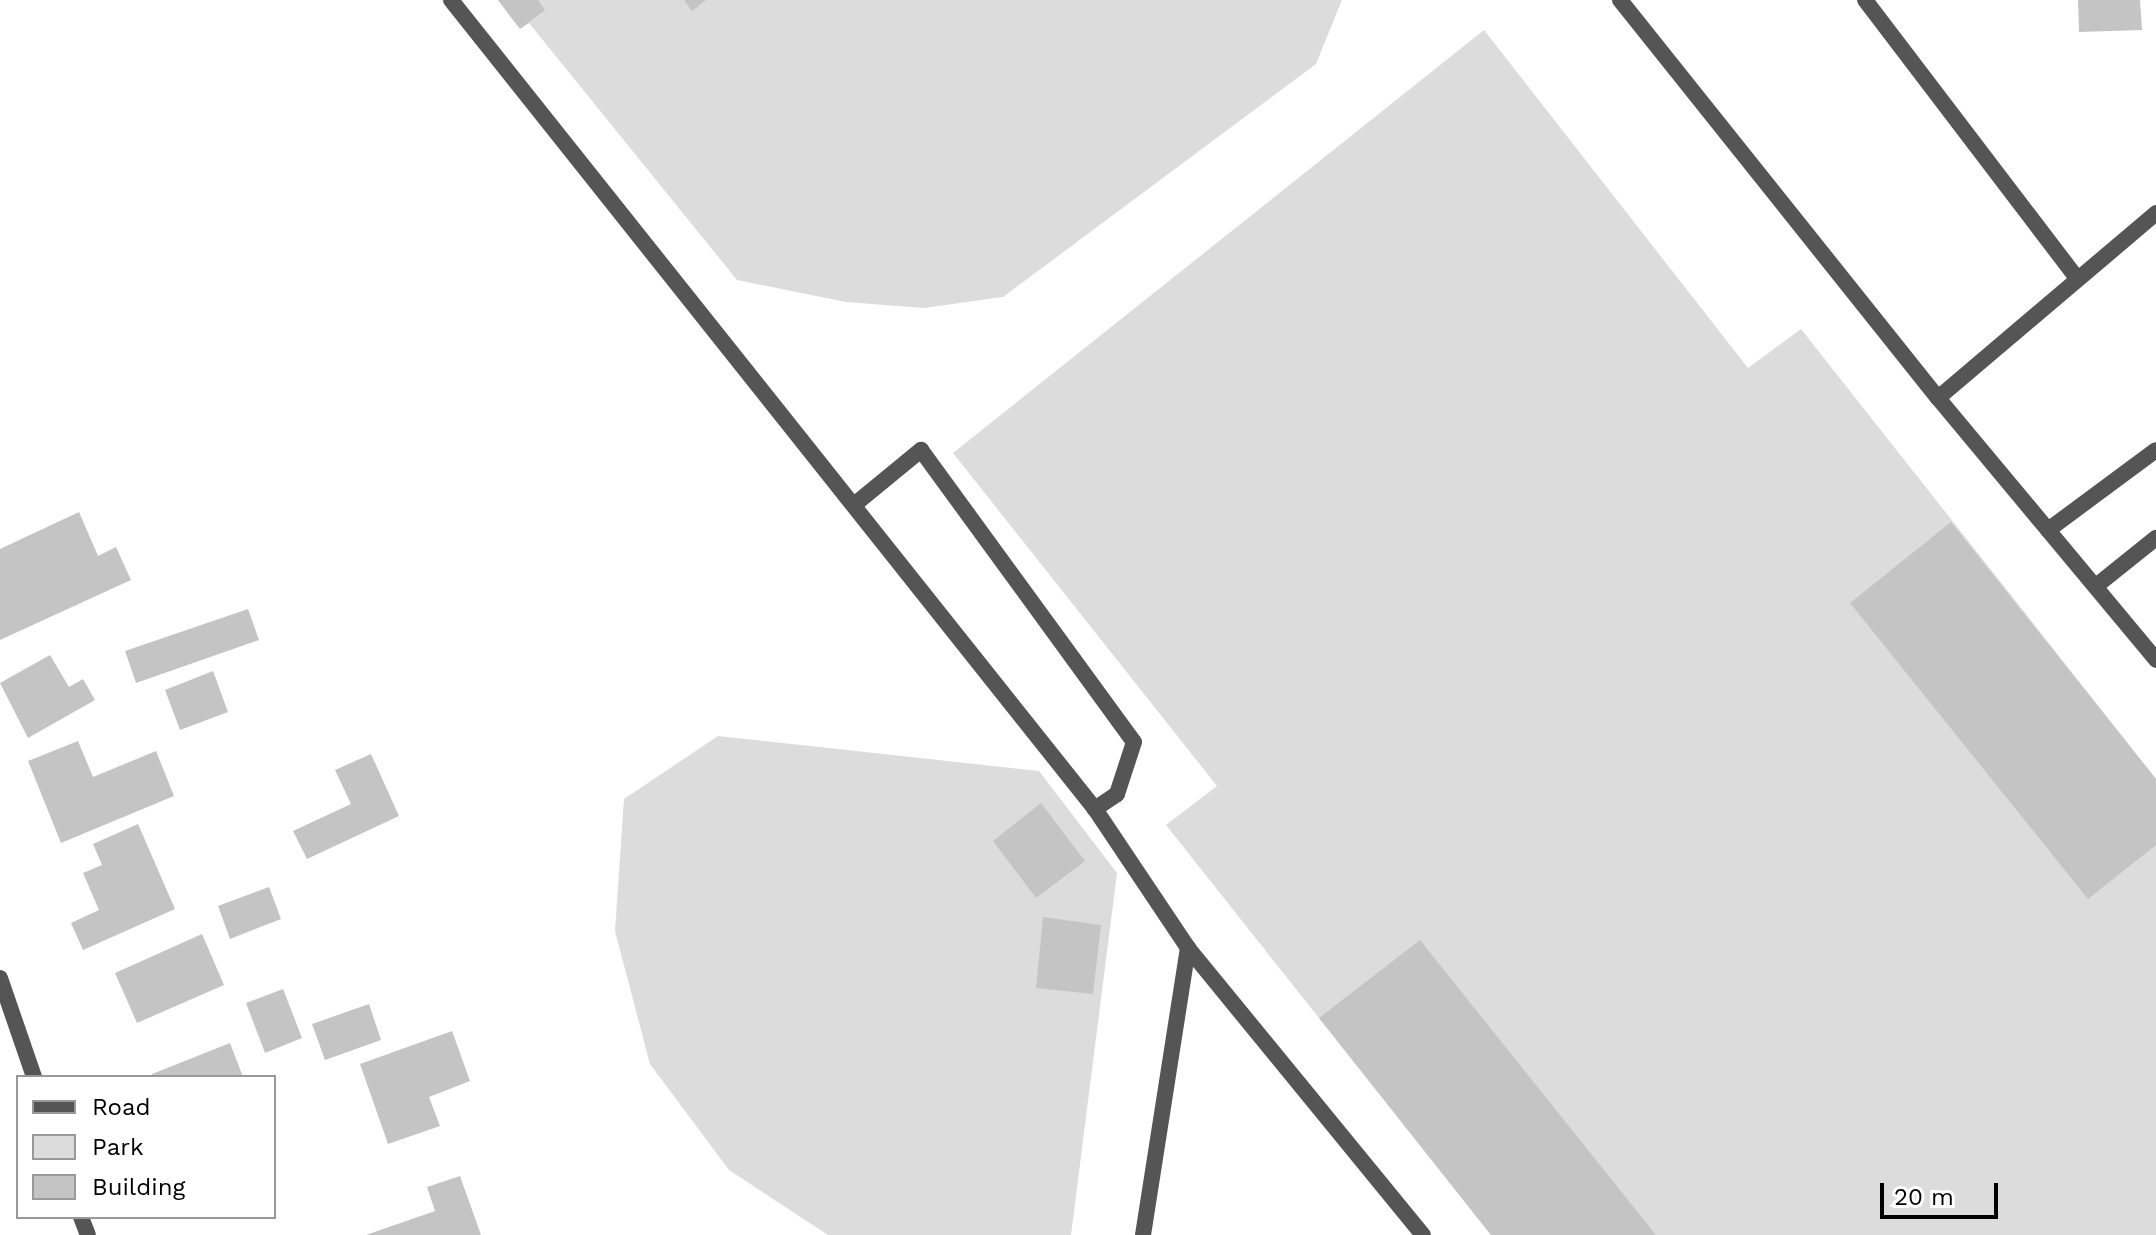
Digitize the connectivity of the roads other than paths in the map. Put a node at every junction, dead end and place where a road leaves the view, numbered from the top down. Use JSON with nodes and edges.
{"nodes":[{"id":1,"x":451,"y":0,"type":"edge"},
{"id":2,"x":1620,"y":0,"type":"edge"},
{"id":3,"x":1865,"y":0,"type":"edge"},
{"id":4,"x":2156,"y":213,"type":"edge"},
{"id":5,"x":2077,"y":278,"type":"junction"},
{"id":6,"x":1938,"y":398,"type":"junction"},
{"id":7,"x":2156,"y":450,"type":"edge"},
{"id":8,"x":854,"y":505,"type":"junction"},
{"id":9,"x":2048,"y":530,"type":"junction"},
{"id":10,"x":2156,"y":538,"type":"edge"},
{"id":11,"x":2096,"y":586,"type":"junction"},
{"id":12,"x":2156,"y":660,"type":"edge"},
{"id":13,"x":1095,"y":809,"type":"junction"},
{"id":14,"x":1188,"y":948,"type":"junction"},
{"id":15,"x":0,"y":978,"type":"edge"},
{"id":16,"x":33,"y":1075,"type":"edge"},
{"id":17,"x":1143,"y":1235,"type":"edge"},
{"id":18,"x":1423,"y":1235,"type":"edge"}],
"edges":[{"from":1,"to":8,"type":"street"},
{"from":2,"to":6,"type":"street"},
{"from":3,"to":5,"type":"street"},
{"from":4,"to":5,"type":"street"},
{"from":5,"to":6,"type":"street"},
{"from":6,"to":9,"type":"street"},
{"from":7,"to":9,"type":"street"},
{"from":8,"to":13,"type":"street"},
{"from":8,"to":13,"type":"street"},
{"from":9,"to":11,"type":"street"},
{"from":10,"to":11,"type":"street"},
{"from":11,"to":12,"type":"street"},
{"from":13,"to":14,"type":"street"},
{"from":14,"to":17,"type":"street"},
{"from":14,"to":18,"type":"street"},
{"from":15,"to":16,"type":"street"}]}
